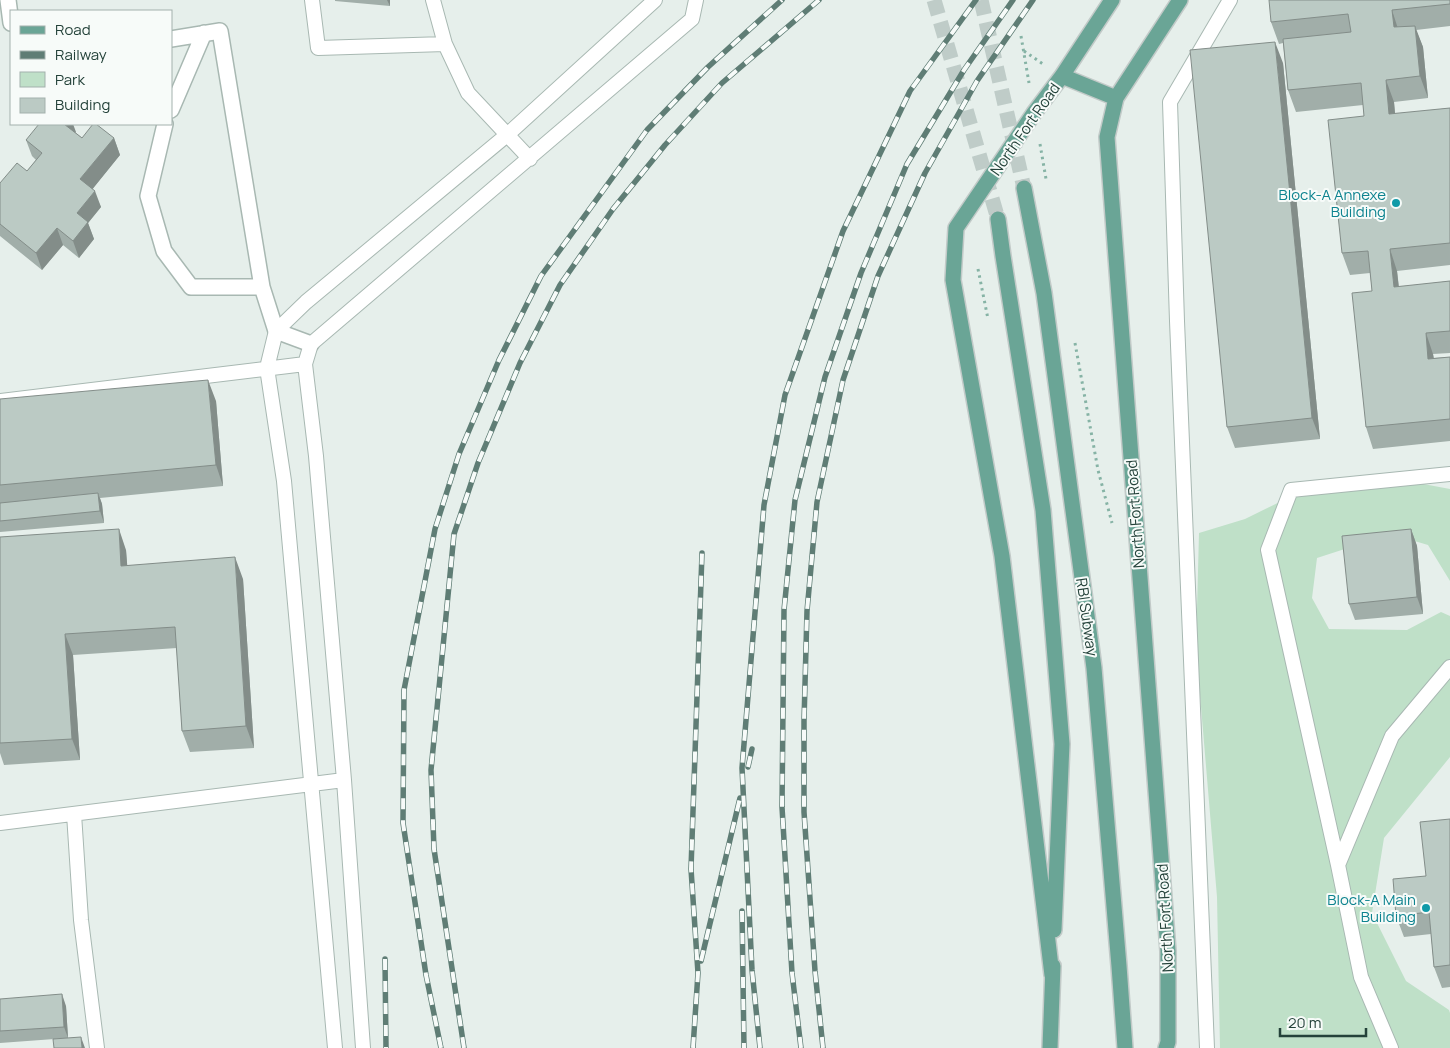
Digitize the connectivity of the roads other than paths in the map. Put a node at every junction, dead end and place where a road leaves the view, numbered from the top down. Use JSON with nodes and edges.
{"nodes":[{"id":1,"x":8,"y":0,"type":"edge"},
{"id":2,"x":312,"y":0,"type":"edge"},
{"id":3,"x":433,"y":0,"type":"edge"},
{"id":4,"x":655,"y":0,"type":"edge"},
{"id":5,"x":696,"y":0,"type":"edge"},
{"id":6,"x":1112,"y":0,"type":"edge"},
{"id":7,"x":1180,"y":0,"type":"edge"},
{"id":8,"x":1230,"y":0,"type":"edge"},
{"id":9,"x":10,"y":15,"type":"edge"},
{"id":10,"x":204,"y":33,"type":"junction"},
{"id":11,"x":172,"y":39,"type":"edge"},
{"id":12,"x":445,"y":44,"type":"junction"},
{"id":13,"x":1062,"y":76,"type":"junction"},
{"id":14,"x":1116,"y":98,"type":"junction"},
{"id":15,"x":172,"y":108,"type":"edge"},
{"id":16,"x":165,"y":125,"type":"edge"},
{"id":17,"x":507,"y":135,"type":"junction"},
{"id":18,"x":530,"y":158,"type":"junction"},
{"id":19,"x":1024,"y":188,"type":"tunnel mouth"},
{"id":20,"x":998,"y":219,"type":"tunnel mouth"},
{"id":21,"x":262,"y":287,"type":"junction"},
{"id":22,"x":276,"y":330,"type":"junction"},
{"id":23,"x":311,"y":344,"type":"junction"},
{"id":24,"x":305,"y":364,"type":"junction"},
{"id":25,"x":268,"y":368,"type":"junction"},
{"id":26,"x":0,"y":401,"type":"edge"},
{"id":27,"x":1450,"y":474,"type":"edge"},
{"id":28,"x":1450,"y":667,"type":"edge"},
{"id":29,"x":344,"y":780,"type":"junction"},
{"id":30,"x":311,"y":785,"type":"junction"},
{"id":31,"x":74,"y":814,"type":"junction"},
{"id":32,"x":0,"y":823,"type":"edge"},
{"id":33,"x":1338,"y":865,"type":"junction"},
{"id":34,"x":1052,"y":975,"type":"junction"},
{"id":35,"x":97,"y":1048,"type":"edge"},
{"id":36,"x":334,"y":1048,"type":"edge"},
{"id":37,"x":363,"y":1048,"type":"edge"},
{"id":38,"x":1050,"y":1048,"type":"edge"},
{"id":39,"x":1125,"y":1048,"type":"edge"},
{"id":40,"x":1166,"y":1048,"type":"edge"},
{"id":41,"x":1207,"y":1048,"type":"edge"},
{"id":42,"x":1390,"y":1048,"type":"edge"}],
"edges":[{"from":1,"to":9,"type":"street"},
{"from":2,"to":12,"type":"lane"},
{"from":3,"to":12,"type":"lane"},
{"from":4,"to":17,"type":"lane"},
{"from":5,"to":18,"type":"lane"},
{"from":6,"to":13,"type":"main road","name":"North Fort Road"},
{"from":7,"to":14,"type":"main road","name":"North Fort Road"},
{"from":8,"to":41,"type":"lane"},
{"from":10,"to":11,"type":"street"},
{"from":10,"to":15,"type":"street"},
{"from":10,"to":21,"type":"street"},
{"from":12,"to":17,"type":"lane"},
{"from":13,"to":14,"type":"main road"},
{"from":13,"to":34,"type":"main road","name":"North Fort Road"},
{"from":14,"to":40,"type":"main road","name":"North Fort Road"},
{"from":16,"to":21,"type":"street"},
{"from":17,"to":18,"type":"lane"},
{"from":17,"to":22,"type":"lane"},
{"from":18,"to":23,"type":"lane"},
{"from":19,"to":39,"type":"main road","name":"RBI Subway"},
{"from":20,"to":34,"type":"main road"},
{"from":21,"to":22,"type":"street"},
{"from":22,"to":23,"type":"street"},
{"from":22,"to":25,"type":"lane"},
{"from":23,"to":24,"type":"lane"},
{"from":24,"to":25,"type":"lane"},
{"from":24,"to":29,"type":"lane"},
{"from":25,"to":26,"type":"lane"},
{"from":25,"to":30,"type":"lane"},
{"from":27,"to":33,"type":"lane"},
{"from":28,"to":33,"type":"lane"},
{"from":29,"to":30,"type":"lane"},
{"from":29,"to":37,"type":"lane"},
{"from":30,"to":31,"type":"lane"},
{"from":30,"to":36,"type":"lane"},
{"from":31,"to":32,"type":"lane"},
{"from":31,"to":35,"type":"lane"},
{"from":33,"to":42,"type":"lane"},
{"from":34,"to":38,"type":"main road"}]}
